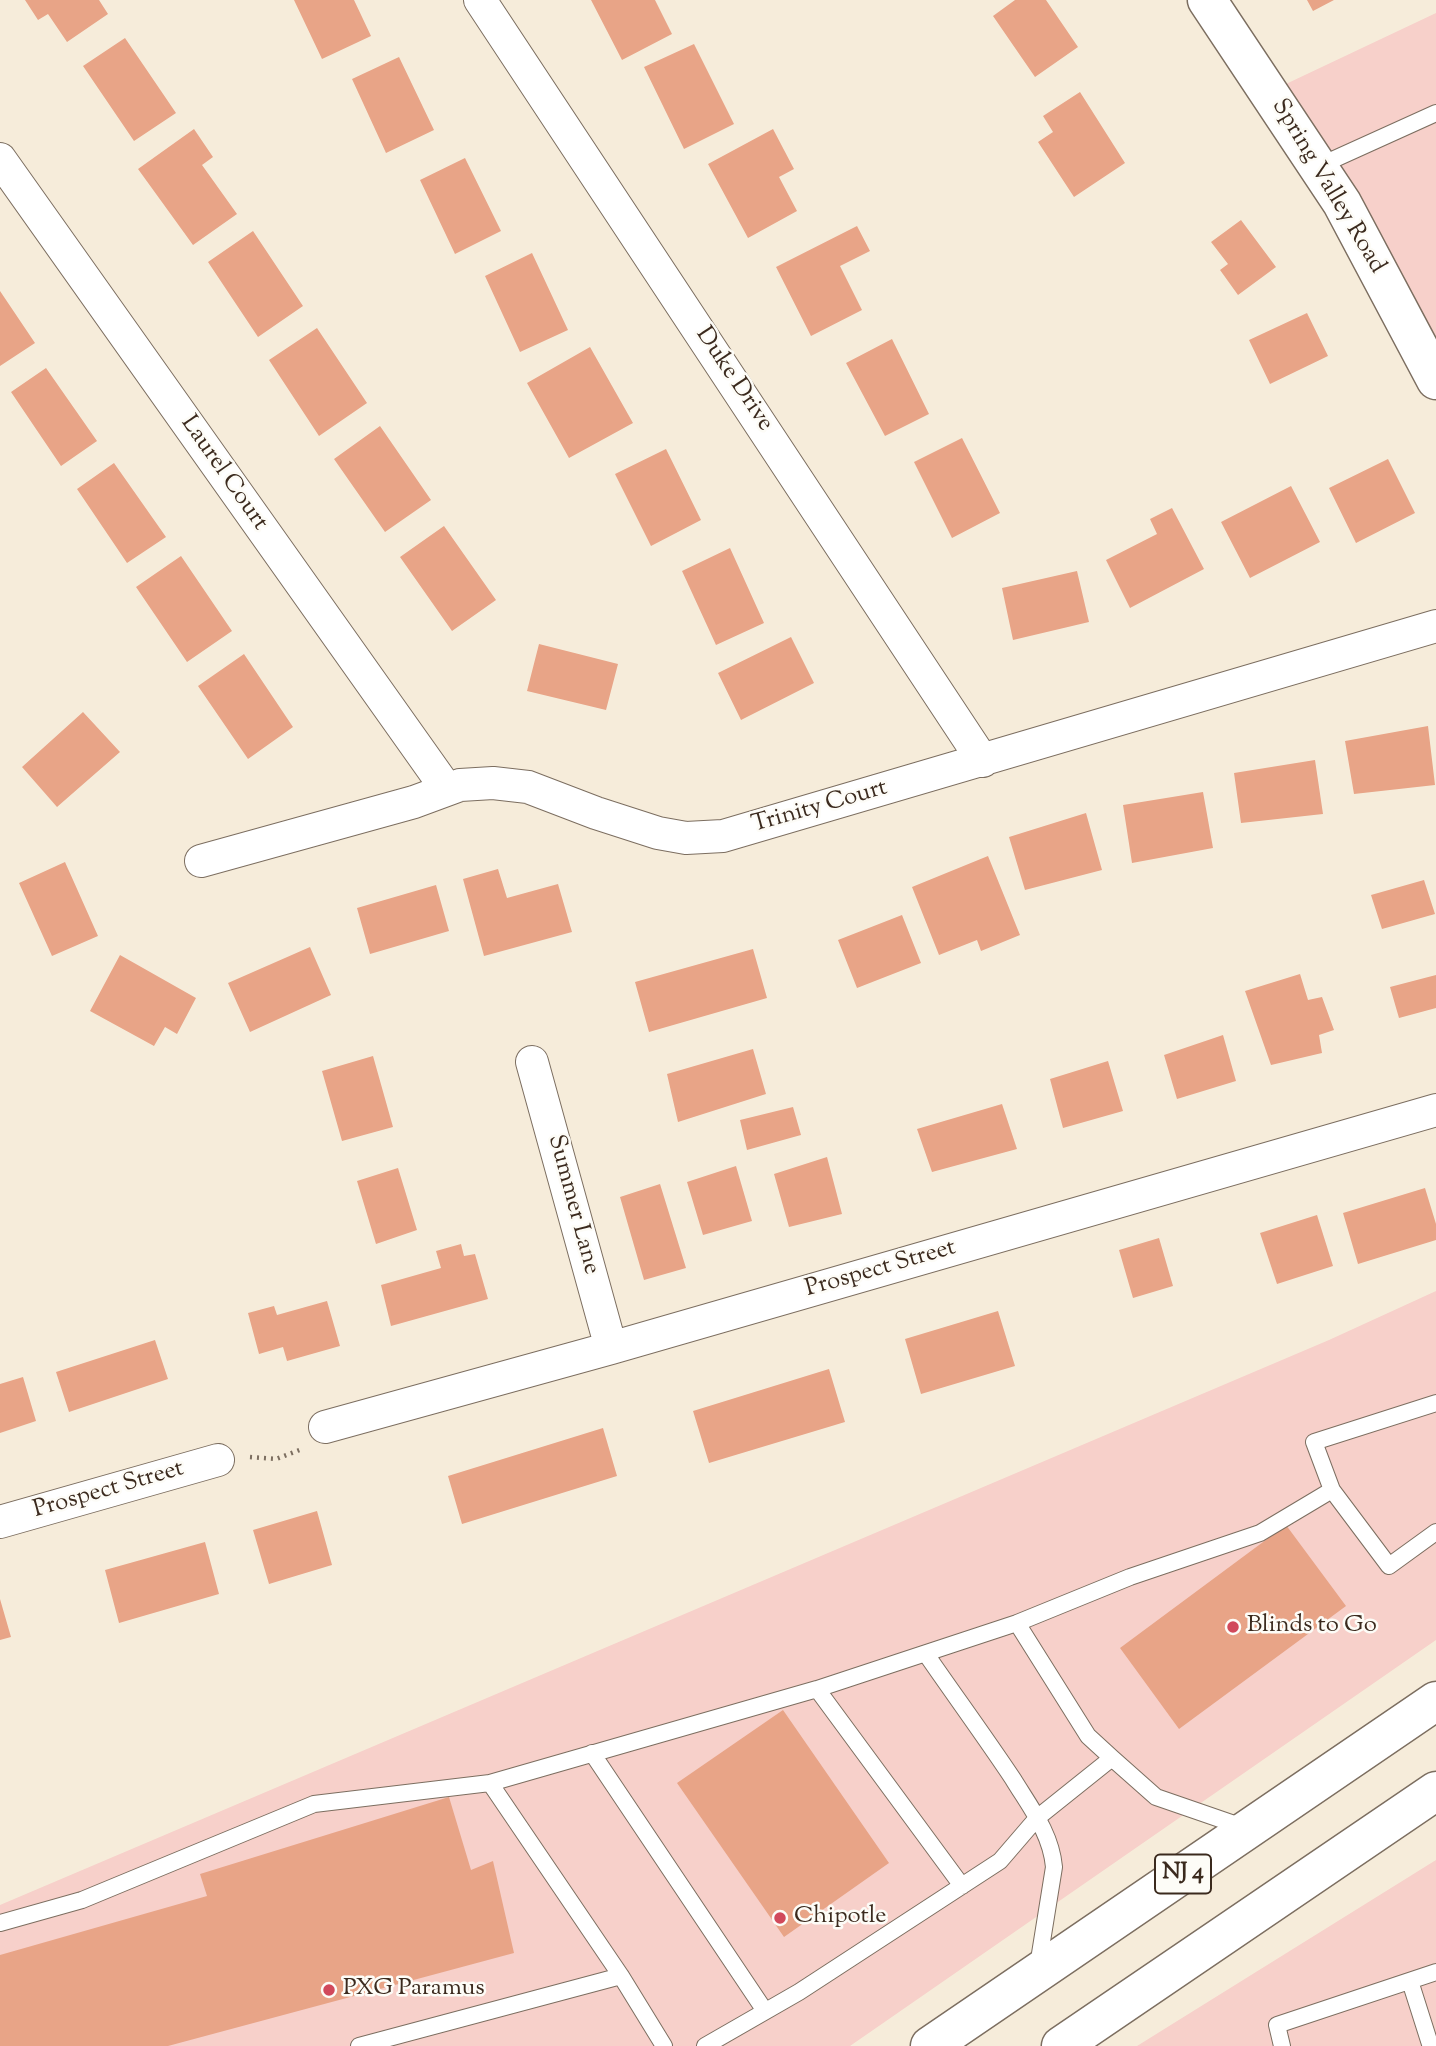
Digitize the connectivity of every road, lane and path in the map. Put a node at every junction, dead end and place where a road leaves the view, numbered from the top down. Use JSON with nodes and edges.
{"nodes":[{"id":1,"x":480,"y":0,"type":"edge"},
{"id":2,"x":1208,"y":0,"type":"edge"},
{"id":3,"x":1436,"y":113,"type":"edge"},
{"id":4,"x":0,"y":159,"type":"edge"},
{"id":5,"x":1319,"y":166,"type":"junction"},
{"id":6,"x":1436,"y":380,"type":"edge"},
{"id":7,"x":1436,"y":626,"type":"edge"},
{"id":8,"x":984,"y":761,"type":"junction"},
{"id":9,"x":446,"y":788,"type":"junction"},
{"id":10,"x":201,"y":861,"type":"dead end"},
{"id":11,"x":532,"y":1062,"type":"dead end"},
{"id":12,"x":1436,"y":1110,"type":"edge"},
{"id":13,"x":611,"y":1348,"type":"junction"},
{"id":14,"x":1436,"y":1403,"type":"edge"},
{"id":15,"x":325,"y":1427,"type":"joint"},
{"id":16,"x":218,"y":1460,"type":"joint"},
{"id":17,"x":1332,"y":1490,"type":"junction"},
{"id":18,"x":0,"y":1521,"type":"edge"},
{"id":19,"x":1436,"y":1532,"type":"edge"},
{"id":20,"x":1017,"y":1623,"type":"junction"},
{"id":21,"x":926,"y":1654,"type":"junction"},
{"id":22,"x":817,"y":1689,"type":"junction"},
{"id":23,"x":1436,"y":1701,"type":"edge"},
{"id":24,"x":592,"y":1754,"type":"junction"},
{"id":25,"x":1112,"y":1758,"type":"junction"},
{"id":26,"x":490,"y":1783,"type":"junction"},
{"id":27,"x":1436,"y":1791,"type":"edge"},
{"id":28,"x":1037,"y":1818,"type":"junction"},
{"id":29,"x":1249,"y":1829,"type":"junction"},
{"id":30,"x":962,"y":1886,"type":"junction"},
{"id":31,"x":0,"y":1923,"type":"edge"},
{"id":32,"x":1436,"y":1972,"type":"edge"},
{"id":33,"x":1037,"y":1973,"type":"junction"},
{"id":34,"x":621,"y":1976,"type":"junction"},
{"id":35,"x":1410,"y":1981,"type":"junction"},
{"id":36,"x":765,"y":2011,"type":"junction"},
{"id":37,"x":1430,"y":2044,"type":"edge"},
{"id":38,"x":359,"y":2046,"type":"edge"},
{"id":39,"x":664,"y":2046,"type":"edge"},
{"id":40,"x":705,"y":2046,"type":"edge"},
{"id":41,"x":930,"y":2046,"type":"edge"},
{"id":42,"x":1061,"y":2046,"type":"edge"},
{"id":43,"x":1282,"y":2046,"type":"edge"}],
"edges":[{"from":1,"to":8,"type":"street","name":"Duke Drive"},
{"from":2,"to":5,"type":"main road","name":"Spring Valley Road"},
{"from":3,"to":5,"type":"lane"},
{"from":4,"to":9,"type":"street","name":"Laurel Court"},
{"from":5,"to":6,"type":"main road","name":"Spring Valley Road"},
{"from":7,"to":8,"type":"street","name":"Trinity Court"},
{"from":8,"to":9,"type":"street","name":"Trinity Court"},
{"from":9,"to":10,"type":"street","name":"Trinity Court"},
{"from":11,"to":13,"type":"street","name":"Summer Lane"},
{"from":12,"to":13,"type":"street","name":"Prospect Street"},
{"from":13,"to":15,"type":"street","name":"Prospect Street"},
{"from":14,"to":17,"type":"lane"},
{"from":15,"to":16,"type":"path"},
{"from":16,"to":18,"type":"street","name":"Prospect Street"},
{"from":17,"to":19,"type":"lane"},
{"from":17,"to":20,"type":"lane"},
{"from":20,"to":21,"type":"lane"},
{"from":20,"to":25,"type":"lane"},
{"from":21,"to":22,"type":"lane"},
{"from":21,"to":28,"type":"lane"},
{"from":22,"to":24,"type":"lane"},
{"from":22,"to":30,"type":"lane"},
{"from":23,"to":29,"type":"main road","number":"NJ 4"},
{"from":24,"to":26,"type":"lane"},
{"from":24,"to":36,"type":"lane"},
{"from":25,"to":28,"type":"lane"},
{"from":25,"to":29,"type":"lane"},
{"from":26,"to":31,"type":"lane"},
{"from":26,"to":34,"type":"lane"},
{"from":27,"to":42,"type":"main road"},
{"from":28,"to":30,"type":"lane"},
{"from":28,"to":33,"type":"lane"},
{"from":29,"to":33,"type":"main road","number":"NJ 4"},
{"from":30,"to":36,"type":"lane"},
{"from":32,"to":35,"type":"lane"},
{"from":33,"to":41,"type":"main road","number":"NJ 4"},
{"from":34,"to":38,"type":"lane"},
{"from":34,"to":39,"type":"lane"},
{"from":35,"to":37,"type":"lane"},
{"from":35,"to":43,"type":"lane"},
{"from":36,"to":40,"type":"lane"}]}
